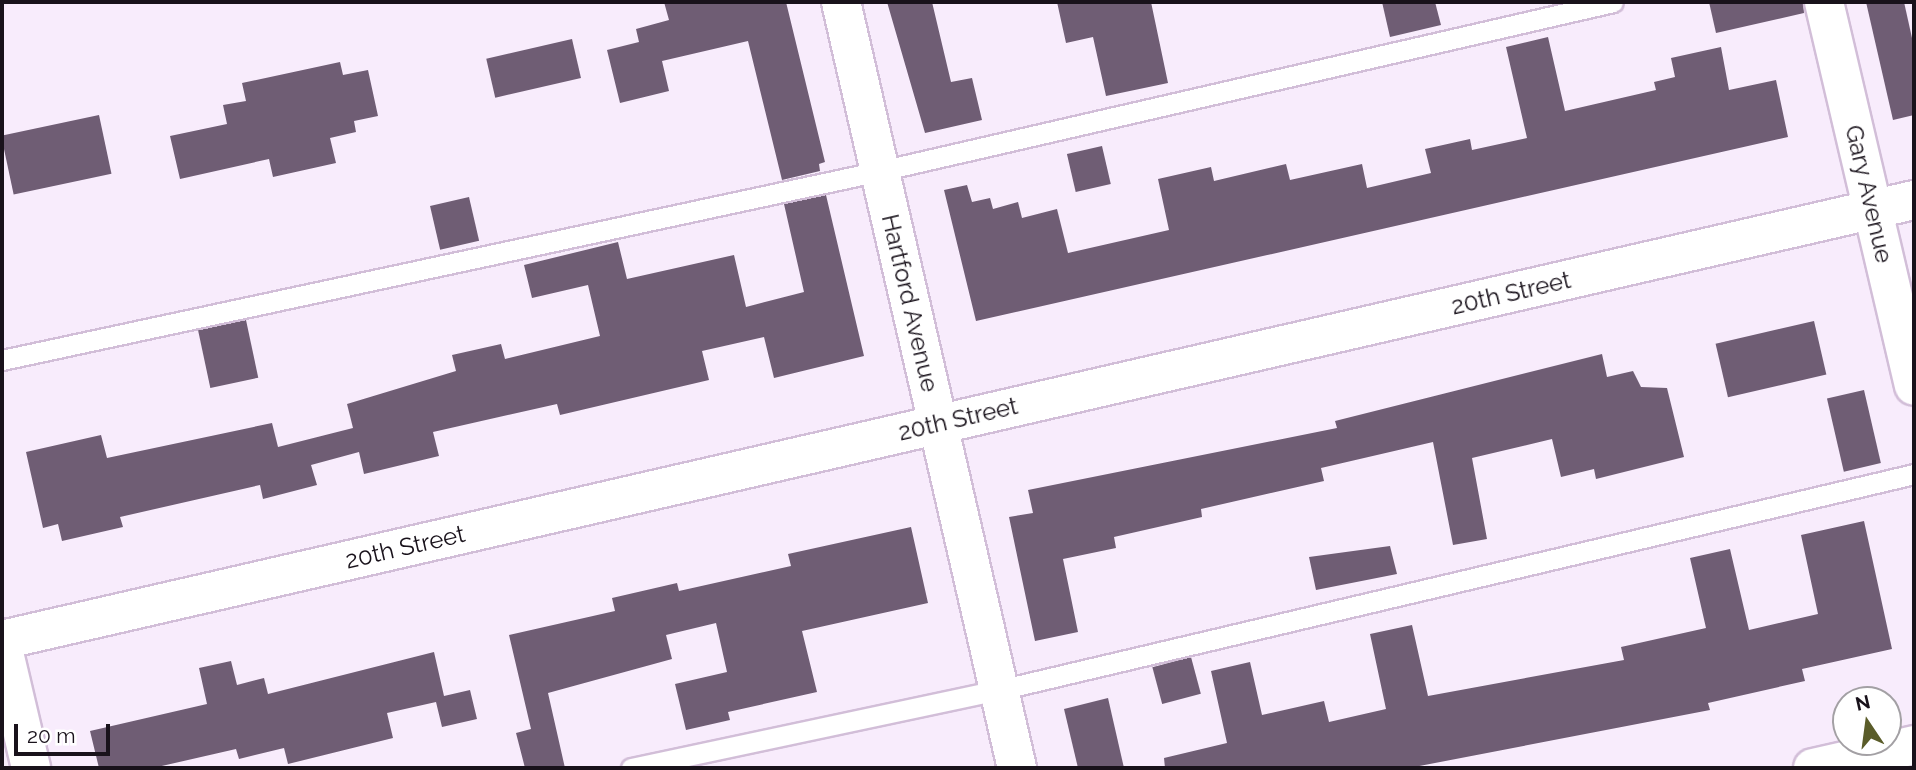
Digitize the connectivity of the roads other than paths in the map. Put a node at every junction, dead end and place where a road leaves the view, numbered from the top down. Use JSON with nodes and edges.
{"nodes":[{"id":1,"x":841,"y":2,"type":"edge"},
{"id":2,"x":1613,"y":2,"type":"edge"},
{"id":3,"x":1824,"y":2,"type":"edge"},
{"id":4,"x":880,"y":171,"type":"junction"},
{"id":5,"x":1914,"y":200,"type":"edge"},
{"id":6,"x":1873,"y":209,"type":"junction"},
{"id":7,"x":2,"y":360,"type":"edge"},
{"id":8,"x":1914,"y":386,"type":"edge"},
{"id":9,"x":938,"y":424,"type":"junction"},
{"id":10,"x":1914,"y":474,"type":"edge"},
{"id":11,"x":2,"y":642,"type":"edge"},
{"id":12,"x":999,"y":690,"type":"junction"},
{"id":13,"x":1914,"y":745,"type":"edge"},
{"id":14,"x":31,"y":768,"type":"edge"},
{"id":15,"x":631,"y":768,"type":"edge"},
{"id":16,"x":1017,"y":768,"type":"edge"},
{"id":17,"x":1813,"y":768,"type":"edge"}],
"edges":[{"from":1,"to":4,"type":"street","name":"Hartford Avenue"},
{"from":2,"to":4,"type":"lane"},
{"from":3,"to":6,"type":"street","name":"Gary Avenue"},
{"from":4,"to":7,"type":"lane"},
{"from":4,"to":9,"type":"street","name":"Hartford Avenue"},
{"from":5,"to":6,"type":"street","name":"20th Street"},
{"from":6,"to":8,"type":"street","name":"Gary Avenue"},
{"from":6,"to":9,"type":"street","name":"20th Street"},
{"from":9,"to":11,"type":"street","name":"20th Street"},
{"from":9,"to":12,"type":"street","name":"Hartford Avenue"},
{"from":10,"to":12,"type":"lane"},
{"from":11,"to":14,"type":"street"},
{"from":12,"to":15,"type":"lane"},
{"from":12,"to":16,"type":"street","name":"Hartford Avenue"},
{"from":13,"to":17,"type":"street"}]}
